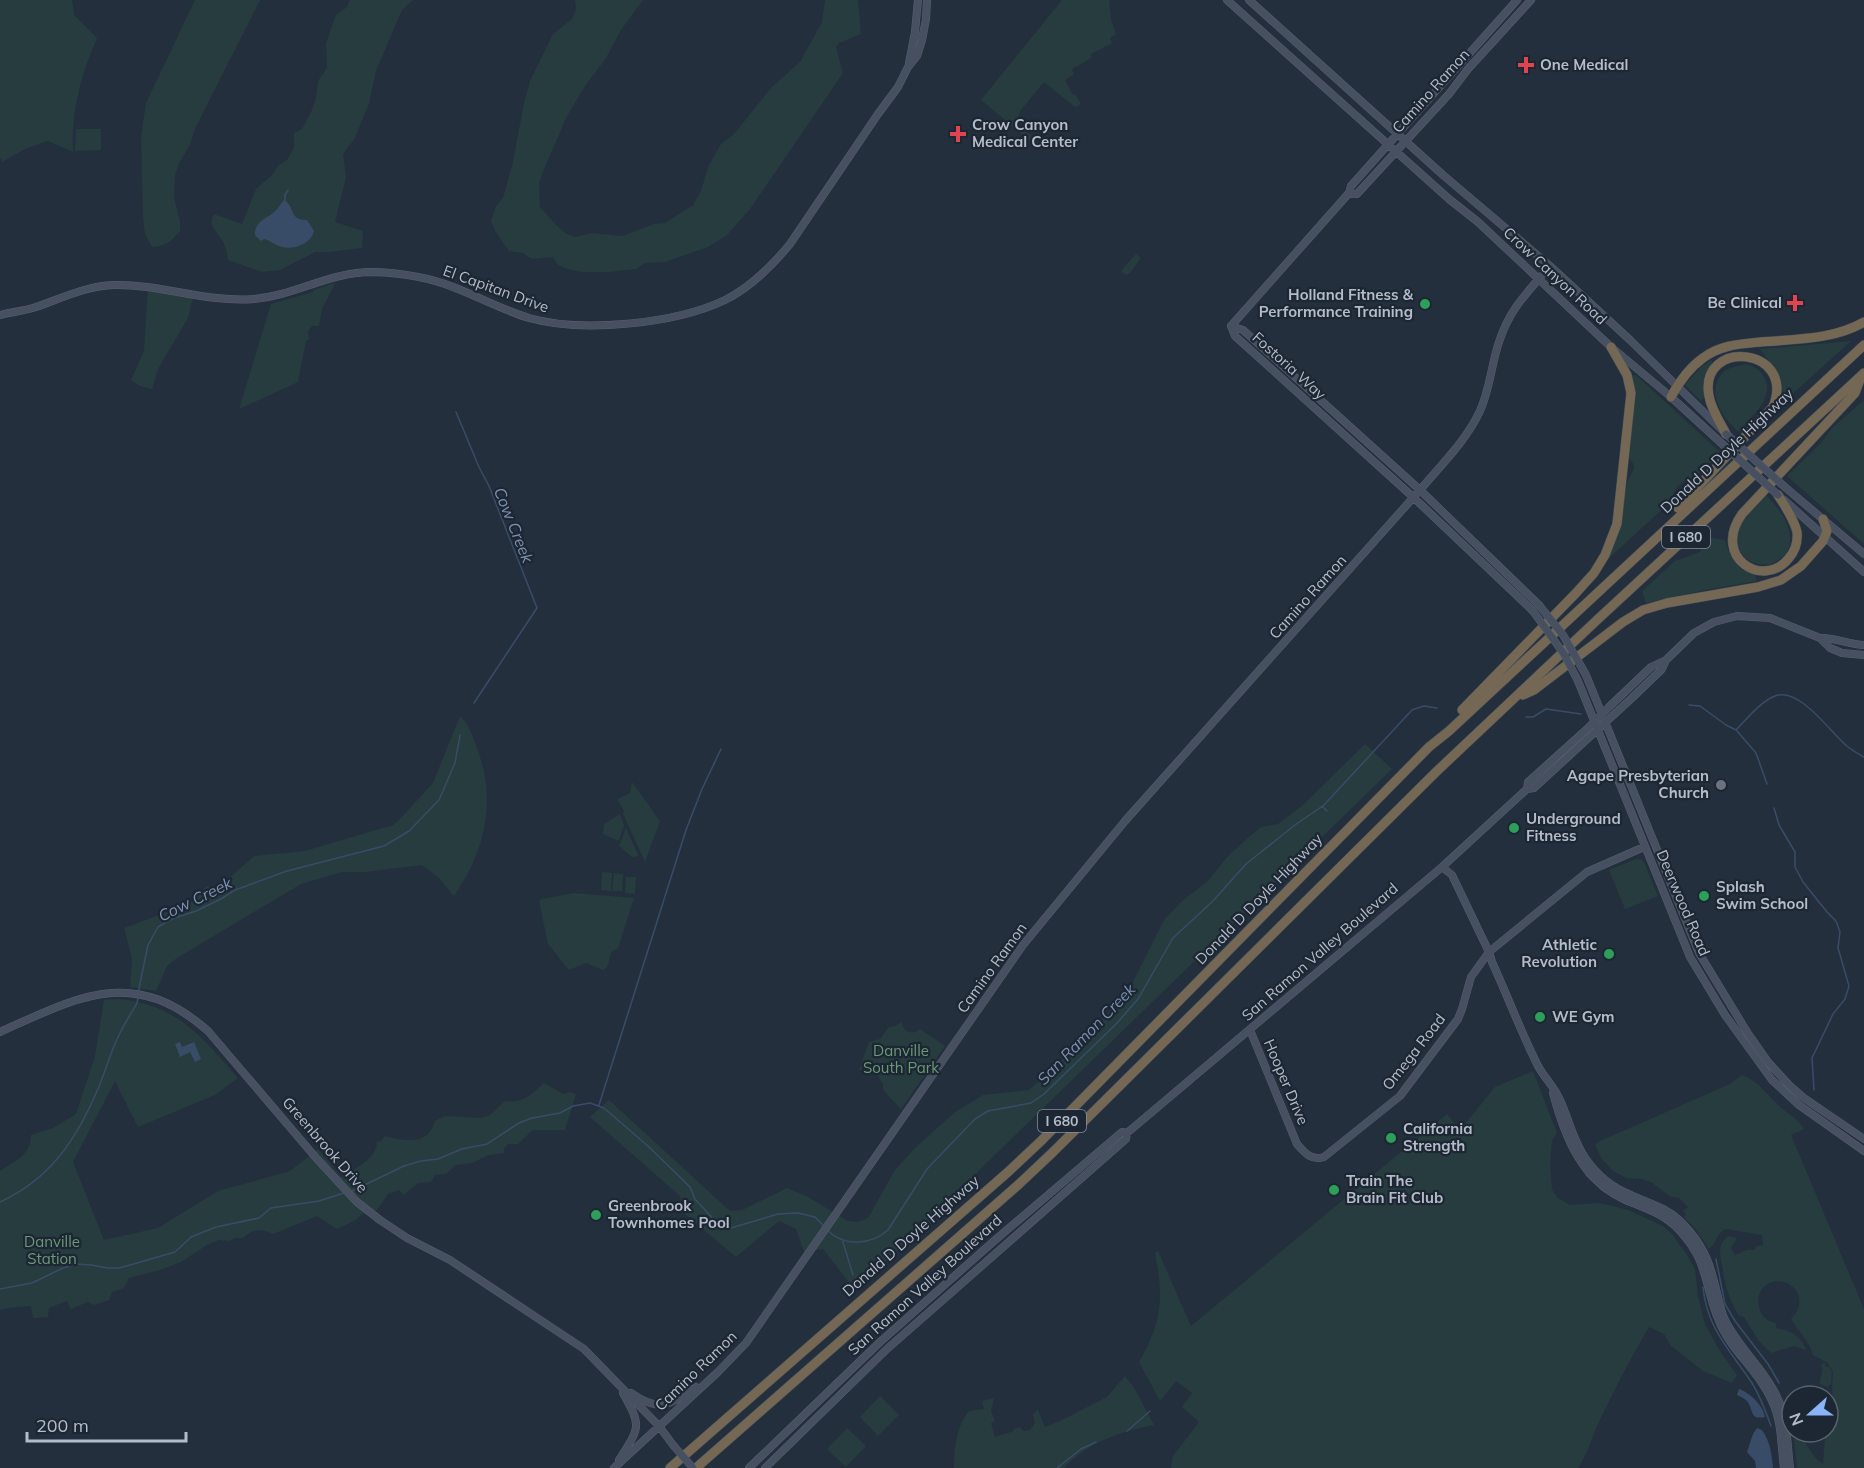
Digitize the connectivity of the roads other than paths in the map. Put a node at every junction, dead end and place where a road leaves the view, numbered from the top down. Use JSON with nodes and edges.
{"nodes":[{"id":1,"x":918,"y":0,"type":"edge"},
{"id":2,"x":927,"y":0,"type":"edge"},
{"id":3,"x":1227,"y":0,"type":"edge"},
{"id":4,"x":1249,"y":0,"type":"edge"},
{"id":5,"x":1517,"y":0,"type":"edge"},
{"id":6,"x":1531,"y":0,"type":"edge"},
{"id":7,"x":908,"y":67,"type":"junction"},
{"id":8,"x":1398,"y":132,"type":"junction"},
{"id":9,"x":1406,"y":140,"type":"junction"},
{"id":10,"x":1387,"y":144,"type":"junction"},
{"id":11,"x":1395,"y":151,"type":"junction"},
{"id":12,"x":1349,"y":193,"type":"junction"},
{"id":13,"x":1550,"y":266,"type":"junction"},
{"id":14,"x":1539,"y":279,"type":"junction"},
{"id":15,"x":0,"y":315,"type":"edge"},
{"id":16,"x":1864,"y":322,"type":"edge"},
{"id":17,"x":1231,"y":326,"type":"junction"},
{"id":18,"x":1864,"y":345,"type":"edge"},
{"id":19,"x":1611,"y":347,"type":"junction"},
{"id":20,"x":1863,"y":375,"type":"edge"},
{"id":21,"x":1677,"y":387,"type":"junction"},
{"id":22,"x":1314,"y":395,"type":"junction"},
{"id":23,"x":1671,"y":397,"type":"junction"},
{"id":24,"x":1308,"y":402,"type":"junction"},
{"id":25,"x":1723,"y":438,"type":"junction"},
{"id":26,"x":1420,"y":490,"type":"junction"},
{"id":27,"x":1782,"y":491,"type":"junction"},
{"id":28,"x":1413,"y":497,"type":"junction"},
{"id":29,"x":1823,"y":519,"type":"junction"},
{"id":30,"x":1825,"y":538,"type":"junction"},
{"id":31,"x":1640,"y":552,"type":"junction"},
{"id":32,"x":1864,"y":554,"type":"edge"},
{"id":33,"x":1864,"y":572,"type":"edge"},
{"id":34,"x":1820,"y":638,"type":"junction"},
{"id":35,"x":1864,"y":645,"type":"edge"},
{"id":36,"x":1864,"y":655,"type":"edge"},
{"id":37,"x":1666,"y":660,"type":"junction"},
{"id":38,"x":1652,"y":667,"type":"junction"},
{"id":39,"x":1586,"y":675,"type":"joint"},
{"id":40,"x":1578,"y":681,"type":"joint"},
{"id":41,"x":1640,"y":691,"type":"junction"},
{"id":42,"x":1513,"y":700,"type":"junction"},
{"id":43,"x":1601,"y":715,"type":"junction"},
{"id":44,"x":1605,"y":724,"type":"junction"},
{"id":45,"x":1596,"y":726,"type":"junction"},
{"id":46,"x":1429,"y":747,"type":"junction"},
{"id":47,"x":1644,"y":847,"type":"junction"},
{"id":48,"x":1442,"y":867,"type":"junction"},
{"id":49,"x":1489,"y":952,"type":"junction"},
{"id":50,"x":1250,"y":1030,"type":"junction"},
{"id":51,"x":0,"y":1032,"type":"edge"},
{"id":52,"x":1552,"y":1088,"type":"junction"},
{"id":53,"x":1127,"y":1132,"type":"junction"},
{"id":54,"x":1864,"y":1139,"type":"edge"},
{"id":55,"x":1298,"y":1144,"type":"joint"},
{"id":56,"x":1864,"y":1151,"type":"edge"},
{"id":57,"x":718,"y":1372,"type":"junction"},
{"id":58,"x":619,"y":1385,"type":"junction"},
{"id":59,"x":658,"y":1426,"type":"junction"},
{"id":60,"x":614,"y":1468,"type":"edge"},
{"id":61,"x":669,"y":1468,"type":"edge"},
{"id":62,"x":694,"y":1468,"type":"edge"},
{"id":63,"x":749,"y":1468,"type":"edge"},
{"id":64,"x":765,"y":1468,"type":"edge"},
{"id":65,"x":1784,"y":1468,"type":"edge"},
{"id":66,"x":1790,"y":1468,"type":"edge"}],
"edges":[{"from":1,"to":7,"type":"street","name":"El Capitan Drive"},
{"from":2,"to":7,"type":"street","name":"El Capitan Drive"},
{"from":3,"to":10,"type":"street","name":"Crow Canyon Road"},
{"from":4,"to":8,"type":"street","name":"Crow Canyon Road"},
{"from":5,"to":8,"type":"street","name":"Camino Ramon"},
{"from":6,"to":9,"type":"street","name":"Camino Ramon"},
{"from":7,"to":15,"type":"street","name":"El Capitan Drive"},
{"from":8,"to":9,"type":"street","name":"Crow Canyon Road"},
{"from":8,"to":10,"type":"street","name":"Camino Ramon"},
{"from":9,"to":11,"type":"street","name":"Camino Ramon"},
{"from":9,"to":13,"type":"street","name":"Crow Canyon Road"},
{"from":10,"to":11,"type":"street","name":"Crow Canyon Road"},
{"from":10,"to":12,"type":"street","name":"Camino Ramon"},
{"from":11,"to":12,"type":"street","name":"Camino Ramon"},
{"from":11,"to":14,"type":"street","name":"Crow Canyon Road"},
{"from":12,"to":17,"type":"street","name":"Camino Ramon"},
{"from":13,"to":14,"type":"street","name":"Camino Ramon"},
{"from":13,"to":21,"type":"street","name":"Crow Canyon Road"},
{"from":14,"to":19,"type":"street","name":"Crow Canyon Road"},
{"from":14,"to":26,"type":"street","name":"Camino Ramon"},
{"from":16,"to":21,"type":"highway"},
{"from":17,"to":22,"type":"street","name":"Fostoria Way"},
{"from":17,"to":24,"type":"street","name":"Fostoria Way"},
{"from":18,"to":31,"type":"highway","name":"Donald D Doyle Highway","number":"I 680"},
{"from":19,"to":23,"type":"street","name":"Crow Canyon Road"},
{"from":19,"to":46,"type":"highway"},
{"from":20,"to":27,"type":"highway"},
{"from":20,"to":42,"type":"highway","number":"I 680"},
{"from":21,"to":23,"type":"highway"},
{"from":21,"to":25,"type":"street","name":"Crow Canyon Road"},
{"from":22,"to":24,"type":"street"},
{"from":22,"to":26,"type":"street","name":"Fostoria Way"},
{"from":23,"to":25,"type":"street","name":"Crow Canyon Road"},
{"from":24,"to":28,"type":"street","name":"Fostoria Way"},
{"from":25,"to":27,"type":"street","name":"Crow Canyon Road","bridge":true},
{"from":25,"to":31,"type":"highway"},
{"from":26,"to":28,"type":"street","name":"Camino Ramon"},
{"from":26,"to":39,"type":"street","name":"Fostoria Way","bridge":true},
{"from":27,"to":29,"type":"street","name":"Crow Canyon Road"},
{"from":27,"to":30,"type":"street","name":"Crow Canyon Road"},
{"from":28,"to":40,"type":"street","name":"Fostoria Way","bridge":true},
{"from":28,"to":57,"type":"street","name":"Camino Ramon"},
{"from":29,"to":30,"type":"highway"},
{"from":29,"to":32,"type":"street","name":"Crow Canyon Road"},
{"from":30,"to":33,"type":"street","name":"Crow Canyon Road"},
{"from":30,"to":42,"type":"highway"},
{"from":31,"to":46,"type":"highway","name":"Donald D Doyle Highway","number":"I 680"},
{"from":34,"to":35,"type":"street","name":"San Ramon Valley Boulevard"},
{"from":34,"to":36,"type":"street","name":"San Ramon Valley Boulevard"},
{"from":34,"to":37,"type":"street","name":"San Ramon Valley Boulevard"},
{"from":37,"to":38,"type":"street","name":"San Ramon Valley Boulevard"},
{"from":37,"to":41,"type":"street","name":"San Ramon Valley Boulevard"},
{"from":38,"to":41,"type":"street"},
{"from":38,"to":43,"type":"street","name":"San Ramon Valley Boulevard"},
{"from":39,"to":43,"type":"street","name":"Deerwood Road"},
{"from":40,"to":45,"type":"street","name":"Deerwood Road"},
{"from":41,"to":44,"type":"street","name":"San Ramon Valley Boulevard"},
{"from":42,"to":62,"type":"highway","number":"I 680"},
{"from":43,"to":44,"type":"street","name":"Deerwood Road"},
{"from":43,"to":45,"type":"street","name":"San Ramon Valley Boulevard"},
{"from":44,"to":45,"type":"street","name":"San Ramon Valley Boulevard"},
{"from":44,"to":54,"type":"street","name":"Deerwood Road"},
{"from":45,"to":47,"type":"street","name":"Deerwood Road"},
{"from":45,"to":48,"type":"street","name":"San Ramon Valley Boulevard"},
{"from":46,"to":61,"type":"highway","name":"Donald D Doyle Highway","number":"I 680"},
{"from":47,"to":49,"type":"street","name":"Omega Road"},
{"from":47,"to":56,"type":"street","name":"Deerwood Road"},
{"from":48,"to":49,"type":"street"},
{"from":48,"to":50,"type":"street","name":"San Ramon Valley Boulevard"},
{"from":49,"to":52,"type":"street"},
{"from":49,"to":55,"type":"street","name":"Omega Road"},
{"from":50,"to":53,"type":"street","name":"San Ramon Valley Boulevard"},
{"from":50,"to":55,"type":"street","name":"Hooper Drive"},
{"from":51,"to":58,"type":"street","name":"Greenbrook Drive"},
{"from":52,"to":65,"type":"street"},
{"from":52,"to":66,"type":"street"},
{"from":53,"to":63,"type":"street","name":"San Ramon Valley Boulevard"},
{"from":53,"to":64,"type":"street","name":"San Ramon Valley Boulevard"},
{"from":57,"to":58,"type":"street"},
{"from":57,"to":59,"type":"street","name":"Camino Ramon"},
{"from":58,"to":59,"type":"street","name":"Greenbrook Drive"},
{"from":58,"to":60,"type":"street"},
{"from":59,"to":60,"type":"street","name":"Camino Ramon"},
{"from":59,"to":62,"type":"street","name":"Greenbrook Drive","bridge":true}]}
